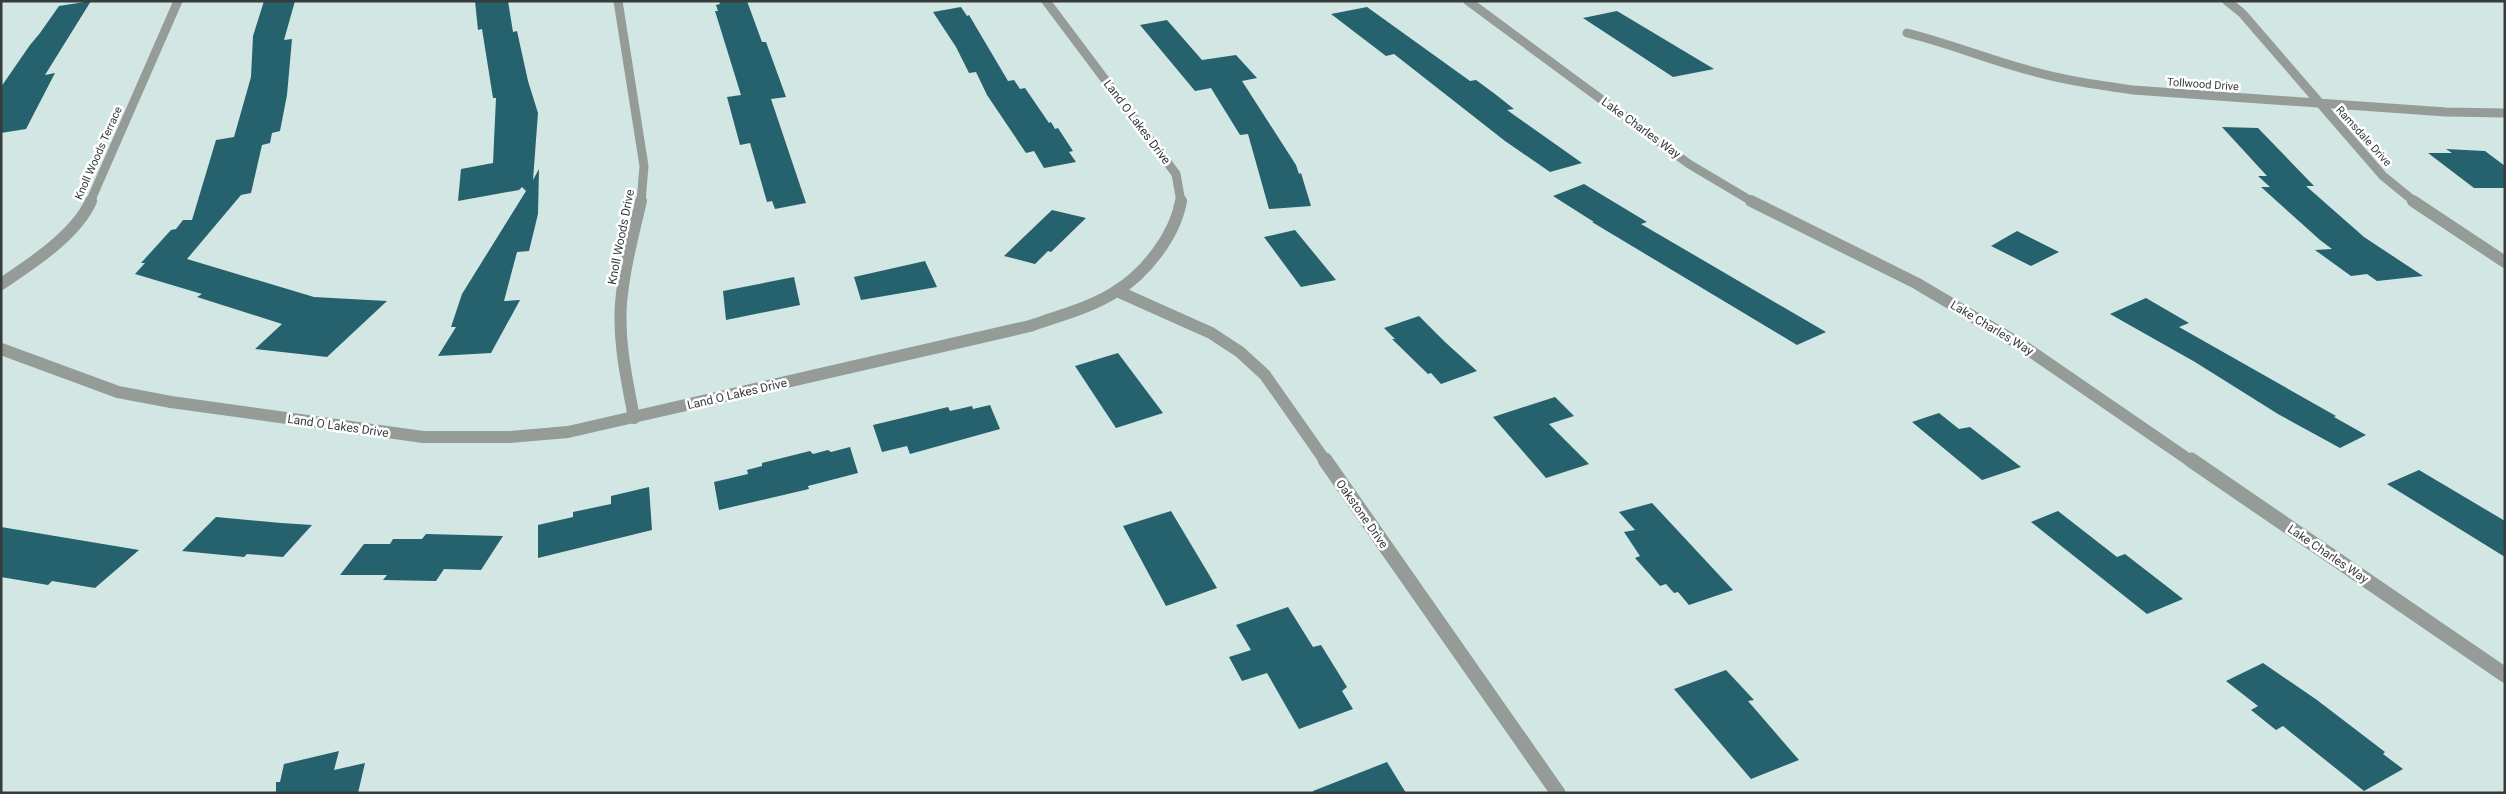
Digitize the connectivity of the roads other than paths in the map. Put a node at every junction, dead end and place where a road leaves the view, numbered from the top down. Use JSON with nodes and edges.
{"nodes":[{"id":1,"x":178,"y":1,"type":"edge"},
{"id":2,"x":618,"y":1,"type":"edge"},
{"id":3,"x":1046,"y":1,"type":"edge"},
{"id":4,"x":1468,"y":1,"type":"edge"},
{"id":5,"x":2227,"y":1,"type":"edge"},
{"id":6,"x":1907,"y":33,"type":"dead end"},
{"id":7,"x":2319,"y":103,"type":"junction"},
{"id":8,"x":2505,"y":113,"type":"edge"},
{"id":9,"x":2505,"y":262,"type":"edge"},
{"id":10,"x":1,"y":284,"type":"edge"},
{"id":11,"x":1117,"y":291,"type":"junction"},
{"id":12,"x":1,"y":349,"type":"edge"},
{"id":13,"x":634,"y":418,"type":"junction"},
{"id":14,"x":2505,"y":675,"type":"edge"},
{"id":15,"x":1558,"y":793,"type":"edge"}],
"edges":[{"from":1,"to":10,"type":"street","name":"Knoll Woods Terrace"},
{"from":2,"to":13,"type":"street","name":"Knoll Woods Drive"},
{"from":3,"to":11,"type":"street","name":"Land O Lakes Drive"},
{"from":4,"to":14,"type":"street","name":"Lake Charles Way"},
{"from":5,"to":7,"type":"street","name":"Ramsdale Drive"},
{"from":6,"to":7,"type":"street","name":"Tollwood Drive"},
{"from":7,"to":8,"type":"street","name":"Tollwood Drive"},
{"from":7,"to":9,"type":"street","name":"Ramsdale Drive"},
{"from":11,"to":13,"type":"street","name":"Land O Lakes Drive"},
{"from":11,"to":15,"type":"street","name":"Oakstone Drive"},
{"from":12,"to":13,"type":"street","name":"Land O Lakes Drive"}]}
